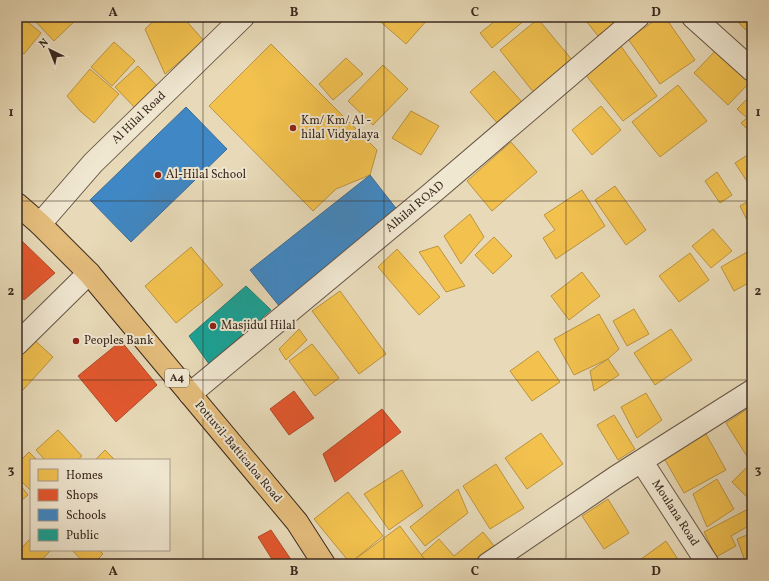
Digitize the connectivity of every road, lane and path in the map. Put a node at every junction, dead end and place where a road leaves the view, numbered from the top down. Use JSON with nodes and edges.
{"nodes":[{"id":1,"x":243,"y":17,"type":"edge"},
{"id":2,"x":638,"y":17,"type":"edge"},
{"id":3,"x":693,"y":17,"type":"edge"},
{"id":4,"x":752,"y":70,"type":"edge"},
{"id":5,"x":17,"y":204,"type":"edge"},
{"id":6,"x":40,"y":224,"type":"junction"},
{"id":7,"x":89,"y":273,"type":"junction"},
{"id":8,"x":17,"y":344,"type":"edge"},
{"id":9,"x":752,"y":391,"type":"edge"},
{"id":10,"x":190,"y":394,"type":"junction"},
{"id":11,"x":642,"y":462,"type":"junction"},
{"id":12,"x":324,"y":564,"type":"edge"},
{"id":13,"x":488,"y":564,"type":"edge"},
{"id":14,"x":708,"y":564,"type":"edge"}],
"edges":[{"from":1,"to":6,"type":"street","name":"Al Hilal Road"},
{"from":2,"to":10,"type":"street","name":"Alhilal ROAD"},
{"from":3,"to":4,"type":"street"},
{"from":5,"to":6,"type":"highway","name":"Pottuvil-Batticaloa Road","number":"A4"},
{"from":6,"to":7,"type":"highway","name":"Pottuvil-Batticaloa Road","number":"A4"},
{"from":7,"to":8,"type":"street"},
{"from":7,"to":10,"type":"highway","name":"Pottuvil-Batticaloa Road","number":"A4"},
{"from":9,"to":11,"type":"street"},
{"from":10,"to":12,"type":"highway","name":"Pottuvil-Batticaloa Road","number":"A4"},
{"from":11,"to":13,"type":"street"},
{"from":11,"to":14,"type":"street","name":"Moulana Road"}]}
